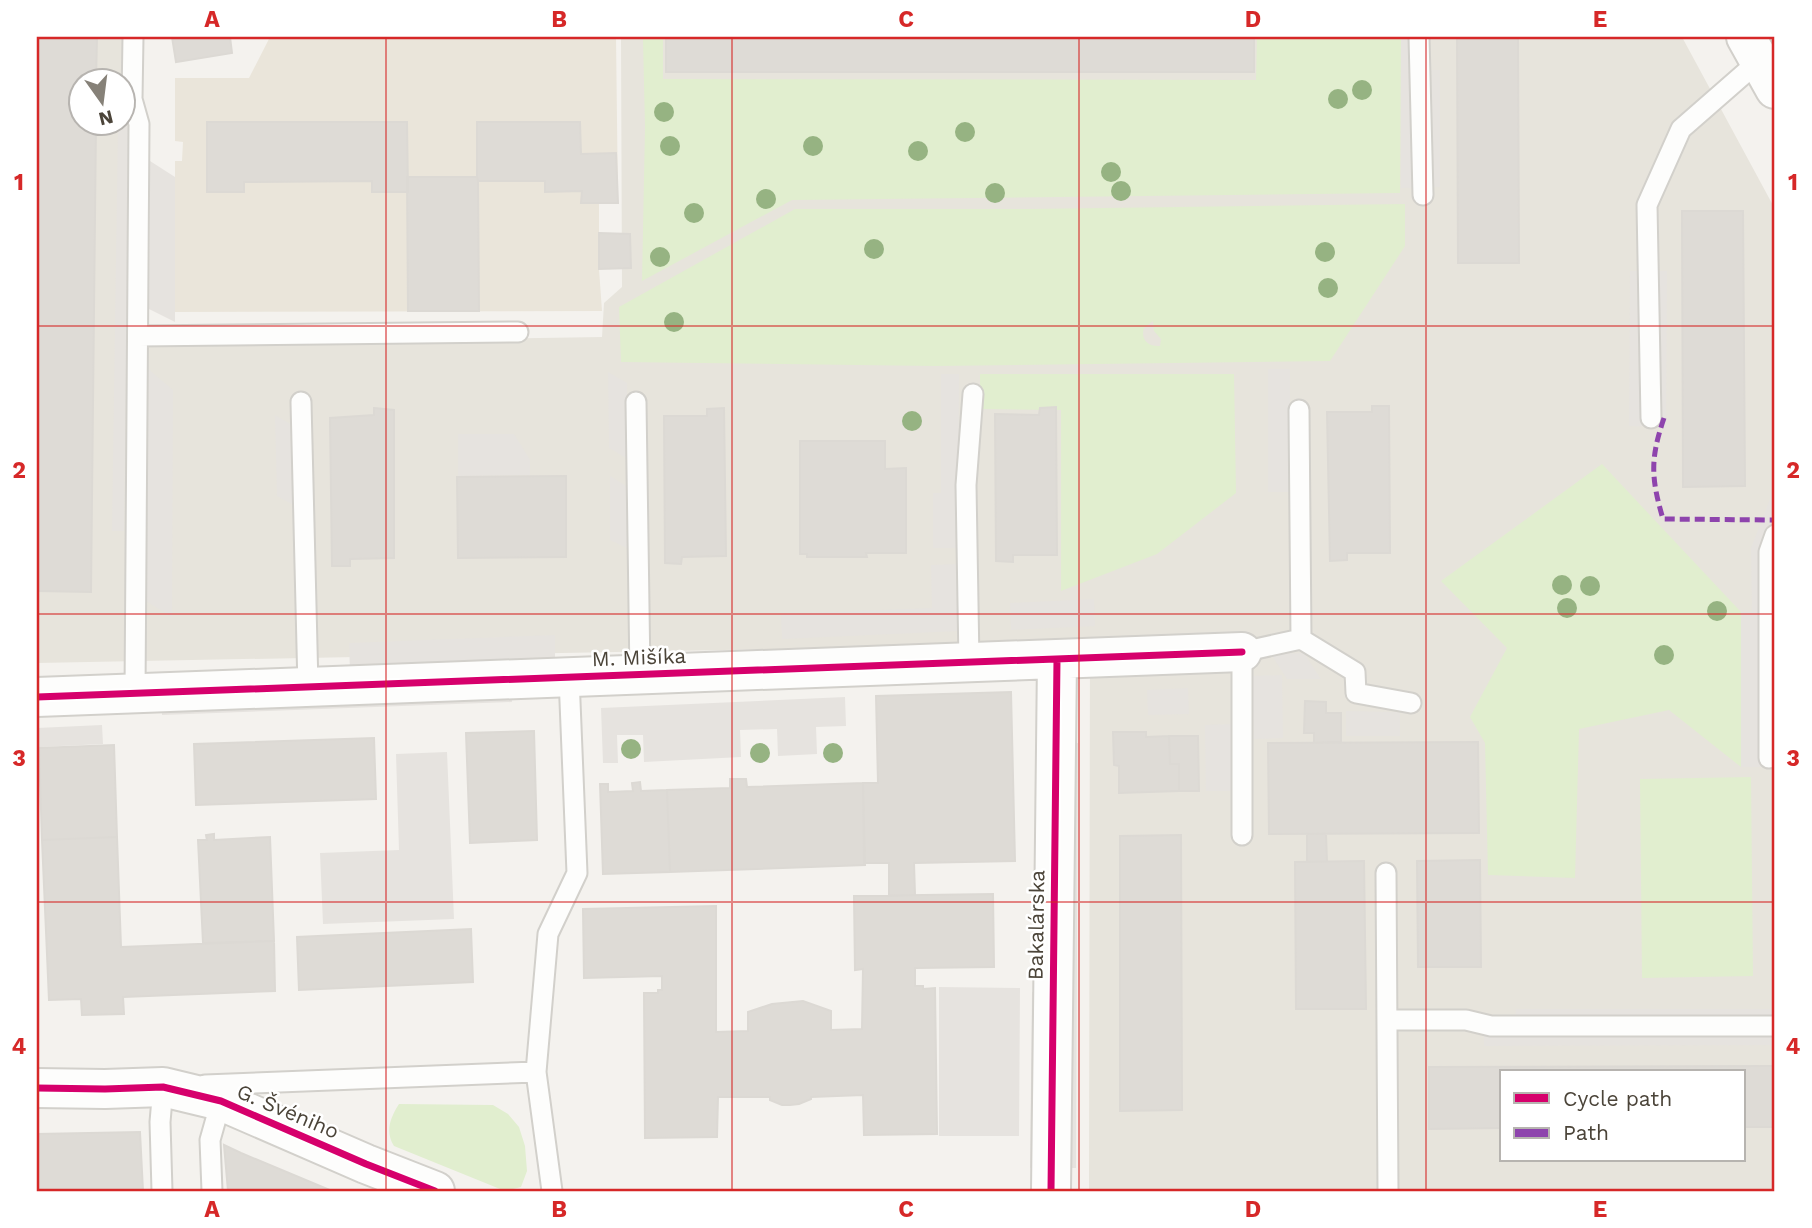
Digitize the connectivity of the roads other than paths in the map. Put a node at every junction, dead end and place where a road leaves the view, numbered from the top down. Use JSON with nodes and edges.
{"nodes":[{"id":1,"x":133,"y":37,"type":"edge"},
{"id":2,"x":1419,"y":37,"type":"edge"},
{"id":3,"x":1760,"y":62,"type":"edge"},
{"id":4,"x":1423,"y":195,"type":"dead end"},
{"id":5,"x":518,"y":332,"type":"dead end"},
{"id":6,"x":138,"y":336,"type":"junction"},
{"id":7,"x":973,"y":394,"type":"dead end"},
{"id":8,"x":300,"y":402,"type":"dead end"},
{"id":9,"x":636,"y":402,"type":"dead end"},
{"id":10,"x":1299,"y":410,"type":"dead end"},
{"id":11,"x":1651,"y":418,"type":"dead end"},
{"id":12,"x":1775,"y":535,"type":"edge"},
{"id":13,"x":1301,"y":639,"type":"junction"},
{"id":14,"x":1242,"y":652,"type":"junction"},
{"id":15,"x":1057,"y":659,"type":"junction"},
{"id":16,"x":969,"y":663,"type":"junction"},
{"id":17,"x":640,"y":675,"type":"junction"},
{"id":18,"x":569,"y":677,"type":"junction"},
{"id":19,"x":308,"y":687,"type":"junction"},
{"id":20,"x":135,"y":694,"type":"junction"},
{"id":21,"x":37,"y":698,"type":"edge"},
{"id":22,"x":1410,"y":703,"type":"dead end"},
{"id":23,"x":1769,"y":758,"type":"dead end"},
{"id":24,"x":1242,"y":835,"type":"dead end"},
{"id":25,"x":1386,"y":873,"type":"dead end"},
{"id":26,"x":1387,"y":1020,"type":"junction"},
{"id":27,"x":1775,"y":1026,"type":"edge"},
{"id":28,"x":536,"y":1072,"type":"junction"},
{"id":29,"x":163,"y":1087,"type":"junction"},
{"id":30,"x":37,"y":1088,"type":"edge"},
{"id":31,"x":221,"y":1101,"type":"junction"},
{"id":32,"x":367,"y":1177,"type":"edge"},
{"id":33,"x":162,"y":1191,"type":"edge"},
{"id":34,"x":212,"y":1191,"type":"edge"},
{"id":35,"x":435,"y":1191,"type":"edge"},
{"id":36,"x":552,"y":1191,"type":"edge"},
{"id":37,"x":1051,"y":1191,"type":"edge"},
{"id":38,"x":1388,"y":1191,"type":"edge"}],
"edges":[{"from":1,"to":6,"type":"lane"},
{"from":2,"to":4,"type":"lane"},
{"from":3,"to":11,"type":"lane"},
{"from":5,"to":6,"type":"lane"},
{"from":6,"to":20,"type":"lane"},
{"from":7,"to":16,"type":"lane"},
{"from":8,"to":19,"type":"lane"},
{"from":9,"to":17,"type":"lane"},
{"from":10,"to":13,"type":"lane"},
{"from":12,"to":23,"type":"lane"},
{"from":13,"to":14,"type":"lane"},
{"from":13,"to":22,"type":"lane"},
{"from":14,"to":15,"type":"street","name":"M. Mišíka"},
{"from":14,"to":24,"type":"lane"},
{"from":15,"to":16,"type":"street","name":"M. Mišíka"},
{"from":15,"to":37,"type":"street","name":"Bakalárska"},
{"from":16,"to":17,"type":"street","name":"M. Mišíka"},
{"from":17,"to":18,"type":"street","name":"M. Mišíka"},
{"from":18,"to":19,"type":"street","name":"M. Mišíka"},
{"from":18,"to":28,"type":"lane"},
{"from":19,"to":20,"type":"street","name":"M. Mišíka"},
{"from":20,"to":21,"type":"street","name":"M. Mišíka"},
{"from":25,"to":26,"type":"lane"},
{"from":26,"to":27,"type":"lane"},
{"from":26,"to":38,"type":"lane"},
{"from":28,"to":29,"type":"lane"},
{"from":28,"to":36,"type":"lane"},
{"from":29,"to":30,"type":"street","name":"G. Švéniho"},
{"from":29,"to":31,"type":"street","name":"G. Švéniho"},
{"from":29,"to":33,"type":"lane"},
{"from":31,"to":32,"type":"street","name":"G. Švéniho"},
{"from":31,"to":34,"type":"lane"},
{"from":32,"to":35,"type":"street","name":"G. Švéniho"}]}
